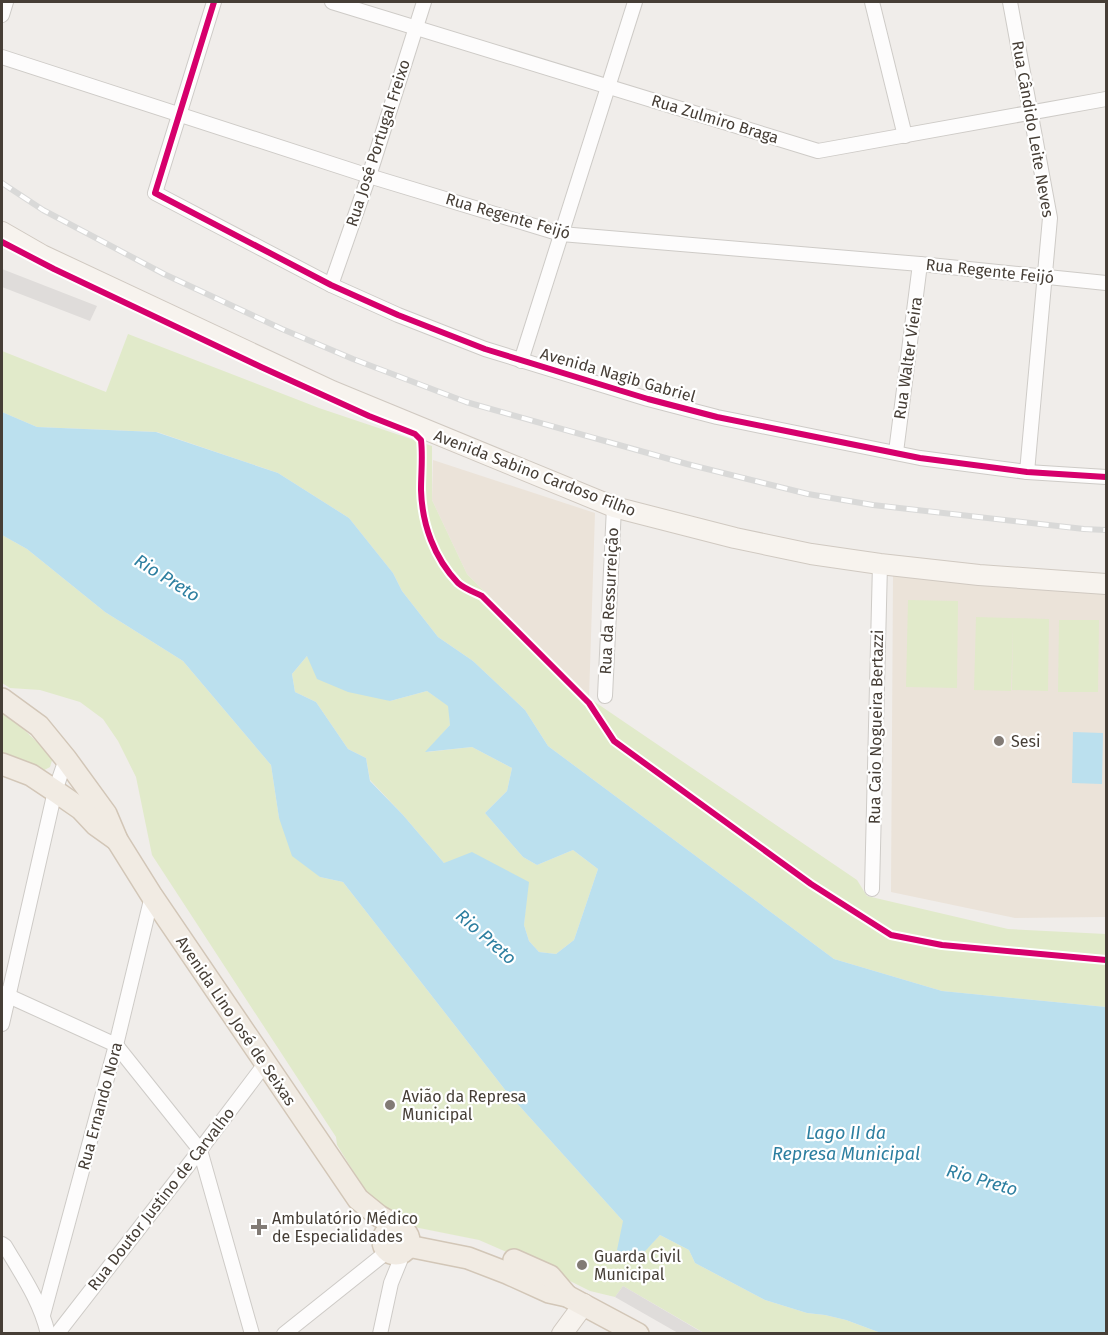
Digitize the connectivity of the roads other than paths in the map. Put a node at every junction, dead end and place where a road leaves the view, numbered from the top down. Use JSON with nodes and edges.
{"nodes":[{"id":1,"x":6,"y":2,"type":"edge"},
{"id":2,"x":214,"y":2,"type":"edge"},
{"id":3,"x":332,"y":2,"type":"edge"},
{"id":4,"x":424,"y":2,"type":"edge"},
{"id":5,"x":635,"y":2,"type":"edge"},
{"id":6,"x":872,"y":2,"type":"edge"},
{"id":7,"x":1010,"y":2,"type":"edge"},
{"id":8,"x":2,"y":15,"type":"edge"},
{"id":9,"x":416,"y":27,"type":"junction"},
{"id":10,"x":2,"y":57,"type":"edge"},
{"id":11,"x":609,"y":87,"type":"junction"},
{"id":12,"x":1107,"y":99,"type":"edge"},
{"id":13,"x":1031,"y":113,"type":"junction"},
{"id":14,"x":180,"y":115,"type":"junction"},
{"id":15,"x":905,"y":136,"type":"junction"},
{"id":16,"x":369,"y":176,"type":"junction"},
{"id":17,"x":2,"y":232,"type":"edge"},
{"id":18,"x":561,"y":234,"type":"junction"},
{"id":19,"x":920,"y":264,"type":"junction"},
{"id":20,"x":1045,"y":276,"type":"junction"},
{"id":21,"x":1107,"y":283,"type":"edge"},
{"id":22,"x":331,"y":285,"type":"junction"},
{"id":23,"x":521,"y":361,"type":"junction"},
{"id":24,"x":896,"y":452,"type":"junction"},
{"id":25,"x":1027,"y":472,"type":"junction"},
{"id":26,"x":1107,"y":477,"type":"edge"},
{"id":27,"x":614,"y":507,"type":"junction"},
{"id":28,"x":880,"y":564,"type":"junction"},
{"id":29,"x":1107,"y":584,"type":"edge"},
{"id":30,"x":605,"y":696,"type":"dead end"},
{"id":31,"x":2,"y":699,"type":"edge"},
{"id":32,"x":66,"y":759,"type":"junction"},
{"id":33,"x":2,"y":764,"type":"edge"},
{"id":34,"x":56,"y":791,"type":"junction"},
{"id":35,"x":117,"y":840,"type":"junction"},
{"id":36,"x":872,"y":889,"type":"dead end"},
{"id":37,"x":152,"y":897,"type":"junction"},
{"id":38,"x":5,"y":994,"type":"edge"},
{"id":39,"x":2,"y":1024,"type":"edge"},
{"id":40,"x":116,"y":1045,"type":"junction"},
{"id":41,"x":265,"y":1064,"type":"junction"},
{"id":42,"x":200,"y":1150,"type":"junction"},
{"id":43,"x":397,"y":1243,"type":"junction"},
{"id":44,"x":2,"y":1244,"type":"edge"},
{"id":45,"x":576,"y":1300,"type":"junction"},
{"id":46,"x":43,"y":1315,"type":"junction"},
{"id":47,"x":48,"y":1334,"type":"edge"},
{"id":48,"x":57,"y":1334,"type":"edge"},
{"id":49,"x":252,"y":1334,"type":"edge"},
{"id":50,"x":285,"y":1334,"type":"edge"},
{"id":51,"x":380,"y":1334,"type":"edge"},
{"id":52,"x":562,"y":1334,"type":"edge"},
{"id":53,"x":638,"y":1334,"type":"edge"}],
"edges":[{"from":1,"to":8,"type":"street"},
{"from":2,"to":14,"type":"street"},
{"from":3,"to":9,"type":"street","name":"Rua Zulmiro Braga"},
{"from":4,"to":9,"type":"street","name":"Rua José Portugal Freixo"},
{"from":5,"to":11,"type":"street"},
{"from":6,"to":15,"type":"street"},
{"from":7,"to":13,"type":"street","name":"Rua Cândido Leite Neves"},
{"from":9,"to":11,"type":"street","name":"Rua Zulmiro Braga"},
{"from":9,"to":16,"type":"street","name":"Rua José Portugal Freixo"},
{"from":10,"to":14,"type":"street","name":"Rua Regente Feijó"},
{"from":11,"to":15,"type":"street","name":"Rua Zulmiro Braga"},
{"from":11,"to":18,"type":"street"},
{"from":12,"to":13,"type":"street","name":"Rua Zulmiro Braga"},
{"from":13,"to":15,"type":"street","name":"Rua Zulmiro Braga"},
{"from":13,"to":20,"type":"street","name":"Rua Cândido Leite Neves"},
{"from":14,"to":16,"type":"street","name":"Rua Regente Feijó"},
{"from":14,"to":22,"type":"street","name":"Avenida Nagib Gabriel"},
{"from":16,"to":18,"type":"street","name":"Rua Regente Feijó"},
{"from":16,"to":22,"type":"street","name":"Rua José Portugal Freixo"},
{"from":17,"to":27,"type":"main road","name":"Avenida Sabino Cardoso Filho"},
{"from":18,"to":19,"type":"street","name":"Rua Regente Feijó"},
{"from":18,"to":23,"type":"street"},
{"from":19,"to":20,"type":"street","name":"Rua Regente Feijó"},
{"from":19,"to":24,"type":"street","name":"Rua Walter Vieira"},
{"from":20,"to":21,"type":"street","name":"Rua Regente Feijó"},
{"from":20,"to":25,"type":"street","name":"Rua Cândido Leite Neves"},
{"from":22,"to":23,"type":"street","name":"Avenida Nagib Gabriel"},
{"from":23,"to":24,"type":"street","name":"Avenida Nagib Gabriel"},
{"from":24,"to":25,"type":"street","name":"Avenida Nagib Gabriel"},
{"from":25,"to":26,"type":"street","name":"Avenida Nagib Gabriel"},
{"from":27,"to":28,"type":"main road","name":"Avenida Sabino Cardoso Filho"},
{"from":27,"to":30,"type":"street","name":"Rua da Ressurreição"},
{"from":28,"to":29,"type":"main road","name":"Avenida Sabino Cardoso Filho"},
{"from":28,"to":36,"type":"street","name":"Rua Caio Nogueira Bertazzi"},
{"from":31,"to":32,"type":"main road","name":"Avenida Lino José de Seixas"},
{"from":32,"to":34,"type":"street"},
{"from":32,"to":35,"type":"main road","name":"Avenida Lino José de Seixas"},
{"from":33,"to":34,"type":"main road","name":"Avenida Lino José de Seixas"},
{"from":34,"to":35,"type":"main road","name":"Avenida Lino José de Seixas"},
{"from":34,"to":38,"type":"street"},
{"from":35,"to":37,"type":"main road","name":"Avenida Lino José de Seixas"},
{"from":37,"to":40,"type":"street","name":"Rua Ernando Nora"},
{"from":37,"to":41,"type":"main road","name":"Avenida Lino José de Seixas"},
{"from":38,"to":39,"type":"street"},
{"from":38,"to":40,"type":"street"},
{"from":40,"to":42,"type":"street"},
{"from":40,"to":46,"type":"street","name":"Rua Ernando Nora"},
{"from":41,"to":42,"type":"street","name":"Rua Doutor Justino de Carvalho"},
{"from":41,"to":43,"type":"main road","name":"Avenida Lino José de Seixas"},
{"from":42,"to":48,"type":"street","name":"Rua Doutor Justino de Carvalho"},
{"from":42,"to":49,"type":"street"},
{"from":43,"to":45,"type":"main road","name":"Avenida Lino José de Seixas"},
{"from":43,"to":50,"type":"street"},
{"from":43,"to":51,"type":"street"},
{"from":44,"to":46,"type":"street"},
{"from":45,"to":52,"type":"main road"},
{"from":45,"to":53,"type":"main road","name":"Avenida Lino José de Seixas"},
{"from":46,"to":47,"type":"street"}]}
